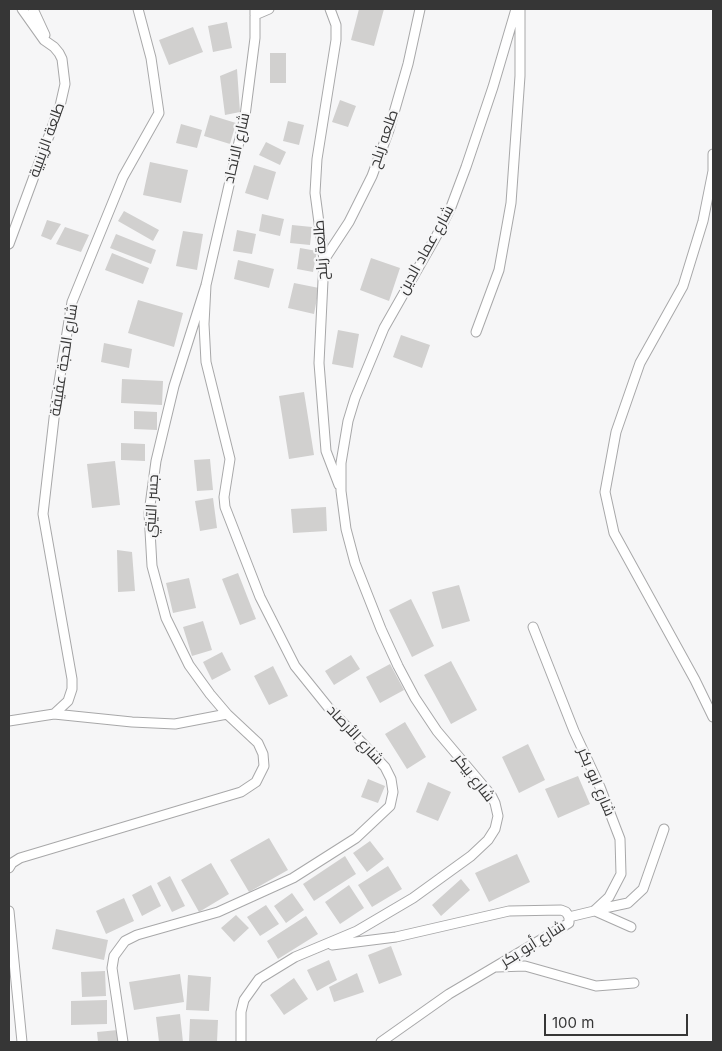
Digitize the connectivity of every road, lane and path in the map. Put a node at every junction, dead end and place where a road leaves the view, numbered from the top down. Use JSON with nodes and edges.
{"nodes":[{"id":1,"x":22,"y":9,"type":"edge"},
{"id":2,"x":33,"y":9,"type":"edge"},
{"id":3,"x":138,"y":9,"type":"edge"},
{"id":4,"x":269,"y":9,"type":"edge"},
{"id":5,"x":330,"y":9,"type":"edge"},
{"id":6,"x":420,"y":9,"type":"edge"},
{"id":7,"x":516,"y":9,"type":"edge"},
{"id":8,"x":520,"y":9,"type":"edge"},
{"id":9,"x":255,"y":12,"type":"edge"},
{"id":10,"x":46,"y":42,"type":"junction"},
{"id":11,"x":713,"y":154,"type":"edge"},
{"id":12,"x":9,"y":244,"type":"edge"},
{"id":13,"x":324,"y":260,"type":"junction"},
{"id":14,"x":206,"y":284,"type":"junction"},
{"id":15,"x":476,"y":332,"type":"dead end"},
{"id":16,"x":341,"y":491,"type":"junction"},
{"id":17,"x":532,"y":627,"type":"dead end"},
{"id":18,"x":54,"y":714,"type":"junction"},
{"id":19,"x":228,"y":714,"type":"junction"},
{"id":20,"x":713,"y":717,"type":"edge"},
{"id":21,"x":9,"y":721,"type":"edge"},
{"id":22,"x":664,"y":829,"type":"dead end"},
{"id":23,"x":10,"y":864,"type":"edge"},
{"id":24,"x":9,"y":910,"type":"edge"},
{"id":25,"x":594,"y":910,"type":"junction"},
{"id":26,"x":569,"y":916,"type":"junction"},
{"id":27,"x":631,"y":927,"type":"dead end"},
{"id":28,"x":322,"y":946,"type":"junction"},
{"id":29,"x":494,"y":968,"type":"junction"},
{"id":30,"x":12,"y":974,"type":"edge"},
{"id":31,"x":634,"y":984,"type":"dead end"},
{"id":32,"x":22,"y":1042,"type":"edge"},
{"id":33,"x":123,"y":1042,"type":"edge"},
{"id":34,"x":241,"y":1042,"type":"edge"},
{"id":35,"x":381,"y":1042,"type":"edge"}],
"edges":[{"from":1,"to":10,"type":"street"},
{"from":2,"to":10,"type":"street"},
{"from":3,"to":18,"type":"street","name":"شارع الحجة عفيفة"},
{"from":4,"to":9,"type":"street"},
{"from":5,"to":13,"type":"street","name":"طلعة زبلح"},
{"from":6,"to":13,"type":"street","name":"طلعه زبلح"},
{"from":7,"to":16,"type":"street","name":"شارع عماد الدين"},
{"from":8,"to":15,"type":"street"},
{"from":9,"to":14,"type":"street","name":"شارع الاتحاد"},
{"from":10,"to":12,"type":"street","name":"طلعة الزينبية"},
{"from":11,"to":20,"type":"street"},
{"from":13,"to":16,"type":"street","name":"طلعة زبلح"},
{"from":14,"to":19,"type":"street","name":"جسر التيتي"},
{"from":14,"to":33,"type":"street","name":"شارع الأرصاد"},
{"from":16,"to":28,"type":"street","name":"شارع بيكر"},
{"from":17,"to":25,"type":"street","name":"شارع ابو بكر"},
{"from":18,"to":19,"type":"street"},
{"from":18,"to":21,"type":"street"},
{"from":19,"to":23,"type":"street","name":"جسر التيتي"},
{"from":22,"to":25,"type":"street"},
{"from":24,"to":30,"type":"street"},
{"from":25,"to":26,"type":"street"},
{"from":25,"to":27,"type":"street"},
{"from":26,"to":28,"type":"street","name":"شارع أبو بكر"},
{"from":26,"to":29,"type":"street","name":"شارع أبو بكر"},
{"from":28,"to":34,"type":"street","name":"شارع بيكر"},
{"from":29,"to":31,"type":"street"},
{"from":29,"to":35,"type":"street","name":"شارع أبو بكر"},
{"from":30,"to":32,"type":"street"}]}
